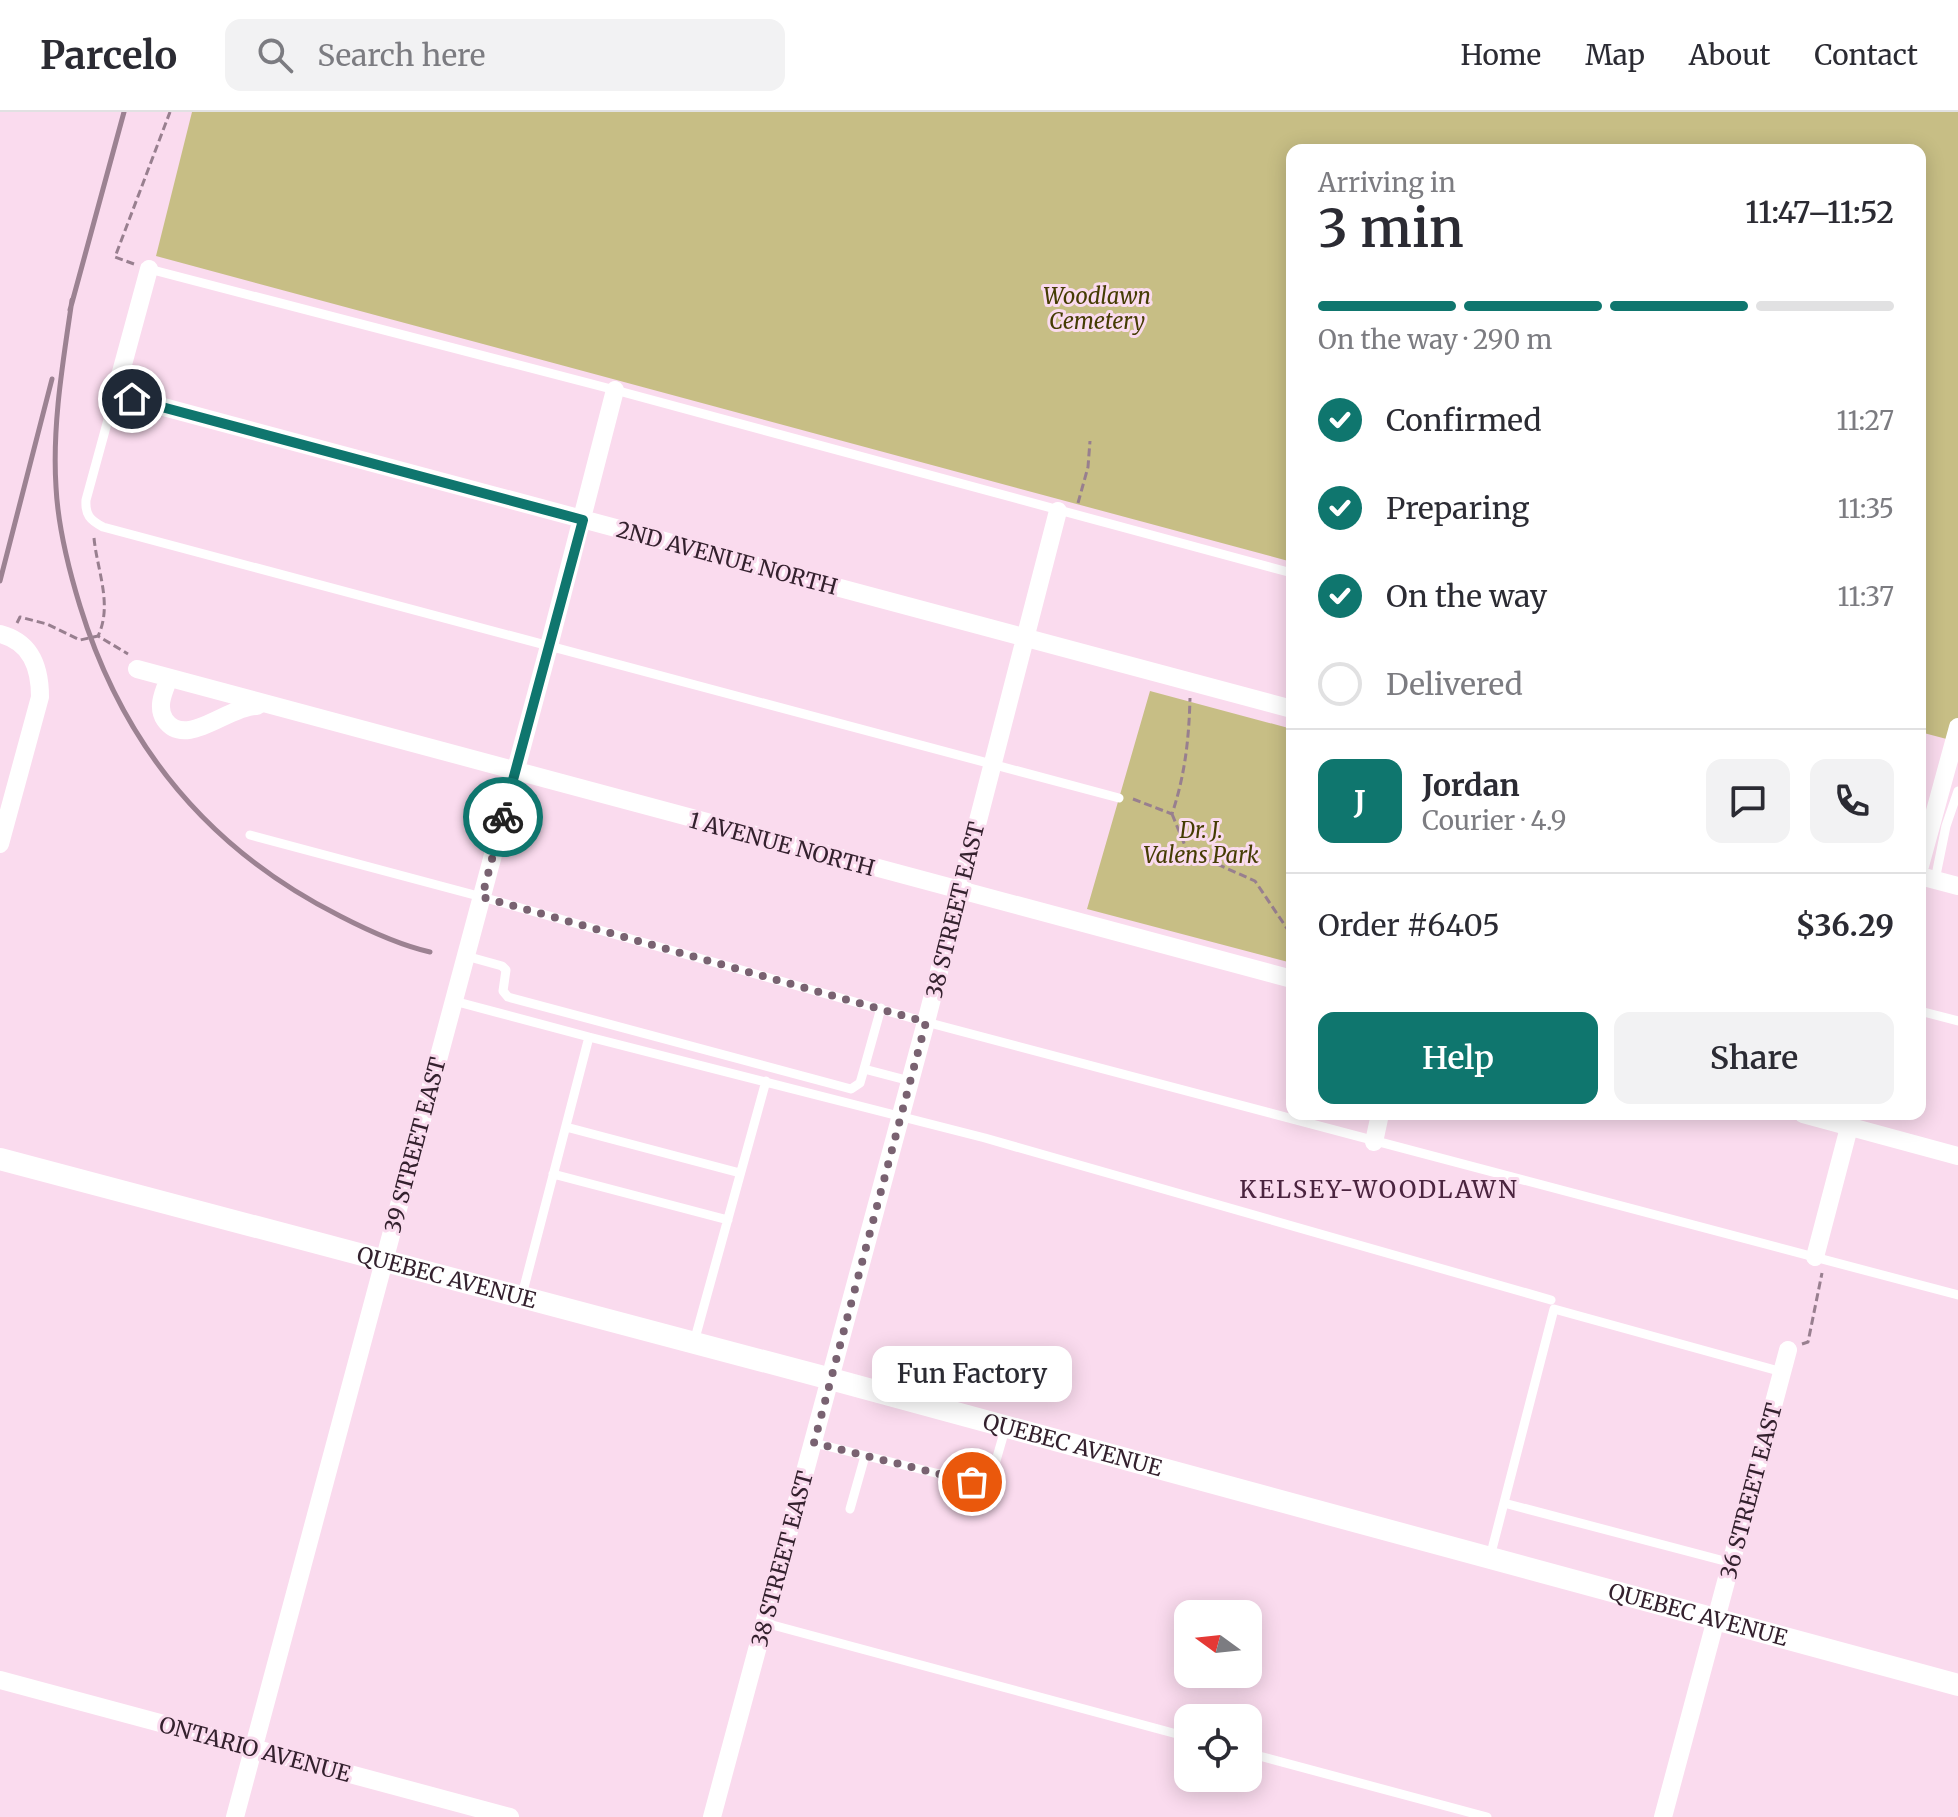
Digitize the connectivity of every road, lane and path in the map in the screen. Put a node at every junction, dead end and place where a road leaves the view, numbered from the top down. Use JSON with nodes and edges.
{"nodes":[{"id":1,"x":170,"y":112,"type":"edge"},
{"id":2,"x":149,"y":269,"type":"junction"},
{"id":3,"x":615,"y":390,"type":"junction"},
{"id":4,"x":115,"y":394,"type":"junction"},
{"id":5,"x":1090,"y":441,"type":"dead end"},
{"id":6,"x":1067,"y":514,"type":"junction"},
{"id":7,"x":583,"y":520,"type":"junction"},
{"id":8,"x":96,"y":523,"type":"junction"},
{"id":9,"x":1286,"y":571,"type":"edge"},
{"id":10,"x":5,"y":635,"type":"edge"},
{"id":11,"x":98,"y":636,"type":"junction"},
{"id":12,"x":1025,"y":637,"type":"junction"},
{"id":13,"x":549,"y":646,"type":"junction"},
{"id":14,"x":137,"y":669,"type":"joint"},
{"id":15,"x":169,"y":678,"type":"junction"},
{"id":16,"x":1190,"y":698,"type":"dead end"},
{"id":17,"x":271,"y":707,"type":"junction"},
{"id":18,"x":1286,"y":707,"type":"edge"},
{"id":19,"x":1958,"y":727,"type":"edge"},
{"id":20,"x":992,"y":764,"type":"junction"},
{"id":21,"x":515,"y":772,"type":"junction"},
{"id":22,"x":1958,"y":791,"type":"edge"},
{"id":23,"x":1119,"y":798,"type":"joint"},
{"id":24,"x":1172,"y":814,"type":"junction"},
{"id":25,"x":250,"y":835,"type":"dead end"},
{"id":26,"x":0,"y":844,"type":"edge"},
{"id":27,"x":1926,"y":844,"type":"edge"},
{"id":28,"x":1928,"y":878,"type":"edge"},
{"id":29,"x":1958,"y":886,"type":"edge"},
{"id":30,"x":959,"y":891,"type":"junction"},
{"id":31,"x":482,"y":897,"type":"junction"},
{"id":32,"x":1286,"y":927,"type":"edge"},
{"id":33,"x":466,"y":956,"type":"junction"},
{"id":34,"x":1286,"y":977,"type":"edge"},
{"id":35,"x":454,"y":1001,"type":"junction"},
{"id":36,"x":881,"y":1008,"type":"junction"},
{"id":37,"x":1926,"y":1013,"type":"edge"},
{"id":38,"x":1958,"y":1021,"type":"edge"},
{"id":39,"x":926,"y":1022,"type":"junction"},
{"id":40,"x":589,"y":1037,"type":"junction"},
{"id":41,"x":864,"y":1069,"type":"junction"},
{"id":42,"x":766,"y":1081,"type":"junction"},
{"id":43,"x":910,"y":1081,"type":"junction"},
{"id":44,"x":900,"y":1115,"type":"junction"},
{"id":45,"x":1286,"y":1118,"type":"edge"},
{"id":46,"x":1292,"y":1120,"type":"edge"},
{"id":47,"x":1379,"y":1120,"type":"edge"},
{"id":48,"x":1851,"y":1120,"type":"edge"},
{"id":49,"x":566,"y":1127,"type":"junction"},
{"id":50,"x":1374,"y":1142,"type":"junction"},
{"id":51,"x":1958,"y":1156,"type":"edge"},
{"id":52,"x":0,"y":1159,"type":"edge"},
{"id":53,"x":740,"y":1173,"type":"junction"},
{"id":54,"x":553,"y":1174,"type":"junction"},
{"id":55,"x":728,"y":1220,"type":"junction"},
{"id":56,"x":1815,"y":1257,"type":"junction"},
{"id":57,"x":384,"y":1260,"type":"junction"},
{"id":58,"x":1958,"y":1295,"type":"edge"},
{"id":59,"x":521,"y":1297,"type":"junction"},
{"id":60,"x":1551,"y":1300,"type":"dead end"},
{"id":61,"x":694,"y":1342,"type":"junction"},
{"id":62,"x":1788,"y":1350,"type":"joint"},
{"id":63,"x":1782,"y":1372,"type":"junction"},
{"id":64,"x":831,"y":1379,"type":"junction"},
{"id":65,"x":1006,"y":1426,"type":"junction"},
{"id":66,"x":814,"y":1443,"type":"junction"},
{"id":67,"x":865,"y":1456,"type":"junction"},
{"id":68,"x":1504,"y":1503,"type":"junction"},
{"id":69,"x":850,"y":1509,"type":"dead end"},
{"id":70,"x":1490,"y":1559,"type":"junction"},
{"id":71,"x":1732,"y":1563,"type":"junction"},
{"id":72,"x":1716,"y":1621,"type":"junction"},
{"id":73,"x":765,"y":1623,"type":"junction"},
{"id":74,"x":0,"y":1680,"type":"edge"},
{"id":75,"x":1958,"y":1685,"type":"edge"},
{"id":76,"x":1174,"y":1733,"type":"edge"},
{"id":77,"x":253,"y":1748,"type":"junction"},
{"id":78,"x":1262,"y":1757,"type":"edge"},
{"id":79,"x":235,"y":1817,"type":"edge"},
{"id":80,"x":510,"y":1817,"type":"edge"},
{"id":81,"x":712,"y":1817,"type":"edge"},
{"id":82,"x":1487,"y":1817,"type":"edge"},
{"id":83,"x":1663,"y":1817,"type":"edge"}],
"edges":[{"from":1,"to":2,"type":"path"},
{"from":2,"to":3,"type":"lane"},
{"from":2,"to":4,"type":"street"},
{"from":3,"to":6,"type":"lane"},
{"from":3,"to":7,"type":"street","name":"39 STREET EAST"},
{"from":4,"to":7,"type":"street","name":"2ND AVENUE NORTH"},
{"from":4,"to":8,"type":"lane"},
{"from":5,"to":6,"type":"path"},
{"from":6,"to":9,"type":"lane"},
{"from":6,"to":12,"type":"street","name":"38 STREET EAST"},
{"from":7,"to":12,"type":"street","name":"2ND AVENUE NORTH"},
{"from":7,"to":13,"type":"street","name":"39 STREET EAST"},
{"from":8,"to":11,"type":"path"},
{"from":8,"to":13,"type":"lane"},
{"from":10,"to":11,"type":"path"},
{"from":10,"to":26,"type":"street"},
{"from":11,"to":14,"type":"path"},
{"from":12,"to":18,"type":"street","name":"2ND AVENUE NORTH"},
{"from":12,"to":20,"type":"street","name":"38 STREET EAST"},
{"from":13,"to":20,"type":"lane"},
{"from":13,"to":21,"type":"street","name":"39 STREET EAST"},
{"from":14,"to":15,"type":"street","name":"1 AVENUE NORTH"},
{"from":15,"to":17,"type":"street","name":"1 AVENUE NORTH"},
{"from":15,"to":17,"type":"street","name":"1 AVENUE NORTH"},
{"from":16,"to":24,"type":"path"},
{"from":17,"to":21,"type":"street","name":"1 AVENUE NORTH"},
{"from":19,"to":27,"type":"street"},
{"from":20,"to":23,"type":"lane"},
{"from":20,"to":30,"type":"street","name":"38 STREET EAST"},
{"from":21,"to":30,"type":"street","name":"1 AVENUE NORTH"},
{"from":21,"to":31,"type":"street","name":"39 STREET EAST"},
{"from":22,"to":28,"type":"lane"},
{"from":23,"to":24,"type":"path"},
{"from":24,"to":32,"type":"path"},
{"from":25,"to":31,"type":"lane"},
{"from":28,"to":29,"type":"street"},
{"from":30,"to":34,"type":"street","name":"1 AVENUE NORTH"},
{"from":30,"to":39,"type":"street","name":"38 STREET EAST"},
{"from":31,"to":33,"type":"street","name":"39 STREET EAST"},
{"from":31,"to":36,"type":"lane"},
{"from":33,"to":35,"type":"street","name":"39 STREET EAST"},
{"from":33,"to":41,"type":"lane"},
{"from":35,"to":40,"type":"lane"},
{"from":35,"to":57,"type":"street","name":"39 STREET EAST"},
{"from":36,"to":39,"type":"lane"},
{"from":36,"to":41,"type":"lane"},
{"from":37,"to":38,"type":"lane"},
{"from":39,"to":43,"type":"street","name":"38 STREET EAST"},
{"from":39,"to":45,"type":"lane"},
{"from":40,"to":42,"type":"lane"},
{"from":40,"to":49,"type":"lane"},
{"from":41,"to":43,"type":"lane"},
{"from":42,"to":44,"type":"lane"},
{"from":42,"to":53,"type":"lane"},
{"from":43,"to":44,"type":"street","name":"38 STREET EAST"},
{"from":44,"to":60,"type":"lane"},
{"from":44,"to":64,"type":"street","name":"38 STREET EAST"},
{"from":46,"to":50,"type":"lane"},
{"from":47,"to":50,"type":"street"},
{"from":48,"to":51,"type":"street"},
{"from":48,"to":56,"type":"street"},
{"from":49,"to":53,"type":"lane"},
{"from":49,"to":54,"type":"lane"},
{"from":50,"to":56,"type":"lane"},
{"from":52,"to":57,"type":"street","name":"QUEBEC AVENUE"},
{"from":53,"to":55,"type":"lane"},
{"from":54,"to":55,"type":"lane"},
{"from":54,"to":59,"type":"lane"},
{"from":55,"to":61,"type":"lane"},
{"from":56,"to":58,"type":"lane"},
{"from":56,"to":62,"type":"path"},
{"from":57,"to":59,"type":"street","name":"QUEBEC AVENUE"},
{"from":57,"to":77,"type":"street","name":"39 STREET EAST"},
{"from":59,"to":61,"type":"street","name":"QUEBEC AVENUE"},
{"from":61,"to":64,"type":"street","name":"QUEBEC AVENUE"},
{"from":62,"to":63,"type":"street","name":"36 STREET EAST"},
{"from":63,"to":68,"type":"lane"},
{"from":63,"to":71,"type":"street","name":"36 STREET EAST"},
{"from":64,"to":65,"type":"street","name":"QUEBEC AVENUE"},
{"from":64,"to":66,"type":"street","name":"38 STREET EAST"},
{"from":65,"to":67,"type":"lane"},
{"from":65,"to":70,"type":"street","name":"QUEBEC AVENUE"},
{"from":66,"to":67,"type":"lane"},
{"from":66,"to":73,"type":"street","name":"38 STREET EAST"},
{"from":67,"to":69,"type":"lane"},
{"from":68,"to":70,"type":"lane"},
{"from":68,"to":71,"type":"lane"},
{"from":70,"to":72,"type":"street","name":"QUEBEC AVENUE"},
{"from":71,"to":72,"type":"street","name":"36 STREET EAST"},
{"from":72,"to":75,"type":"street","name":"QUEBEC AVENUE"},
{"from":72,"to":83,"type":"street","name":"36 STREET EAST"},
{"from":73,"to":76,"type":"lane"},
{"from":73,"to":81,"type":"street","name":"38 STREET EAST"},
{"from":74,"to":77,"type":"street","name":"ONTARIO AVENUE"},
{"from":77,"to":79,"type":"street","name":"39 STREET EAST"},
{"from":77,"to":80,"type":"street","name":"ONTARIO AVENUE"},
{"from":78,"to":82,"type":"lane"}]}
